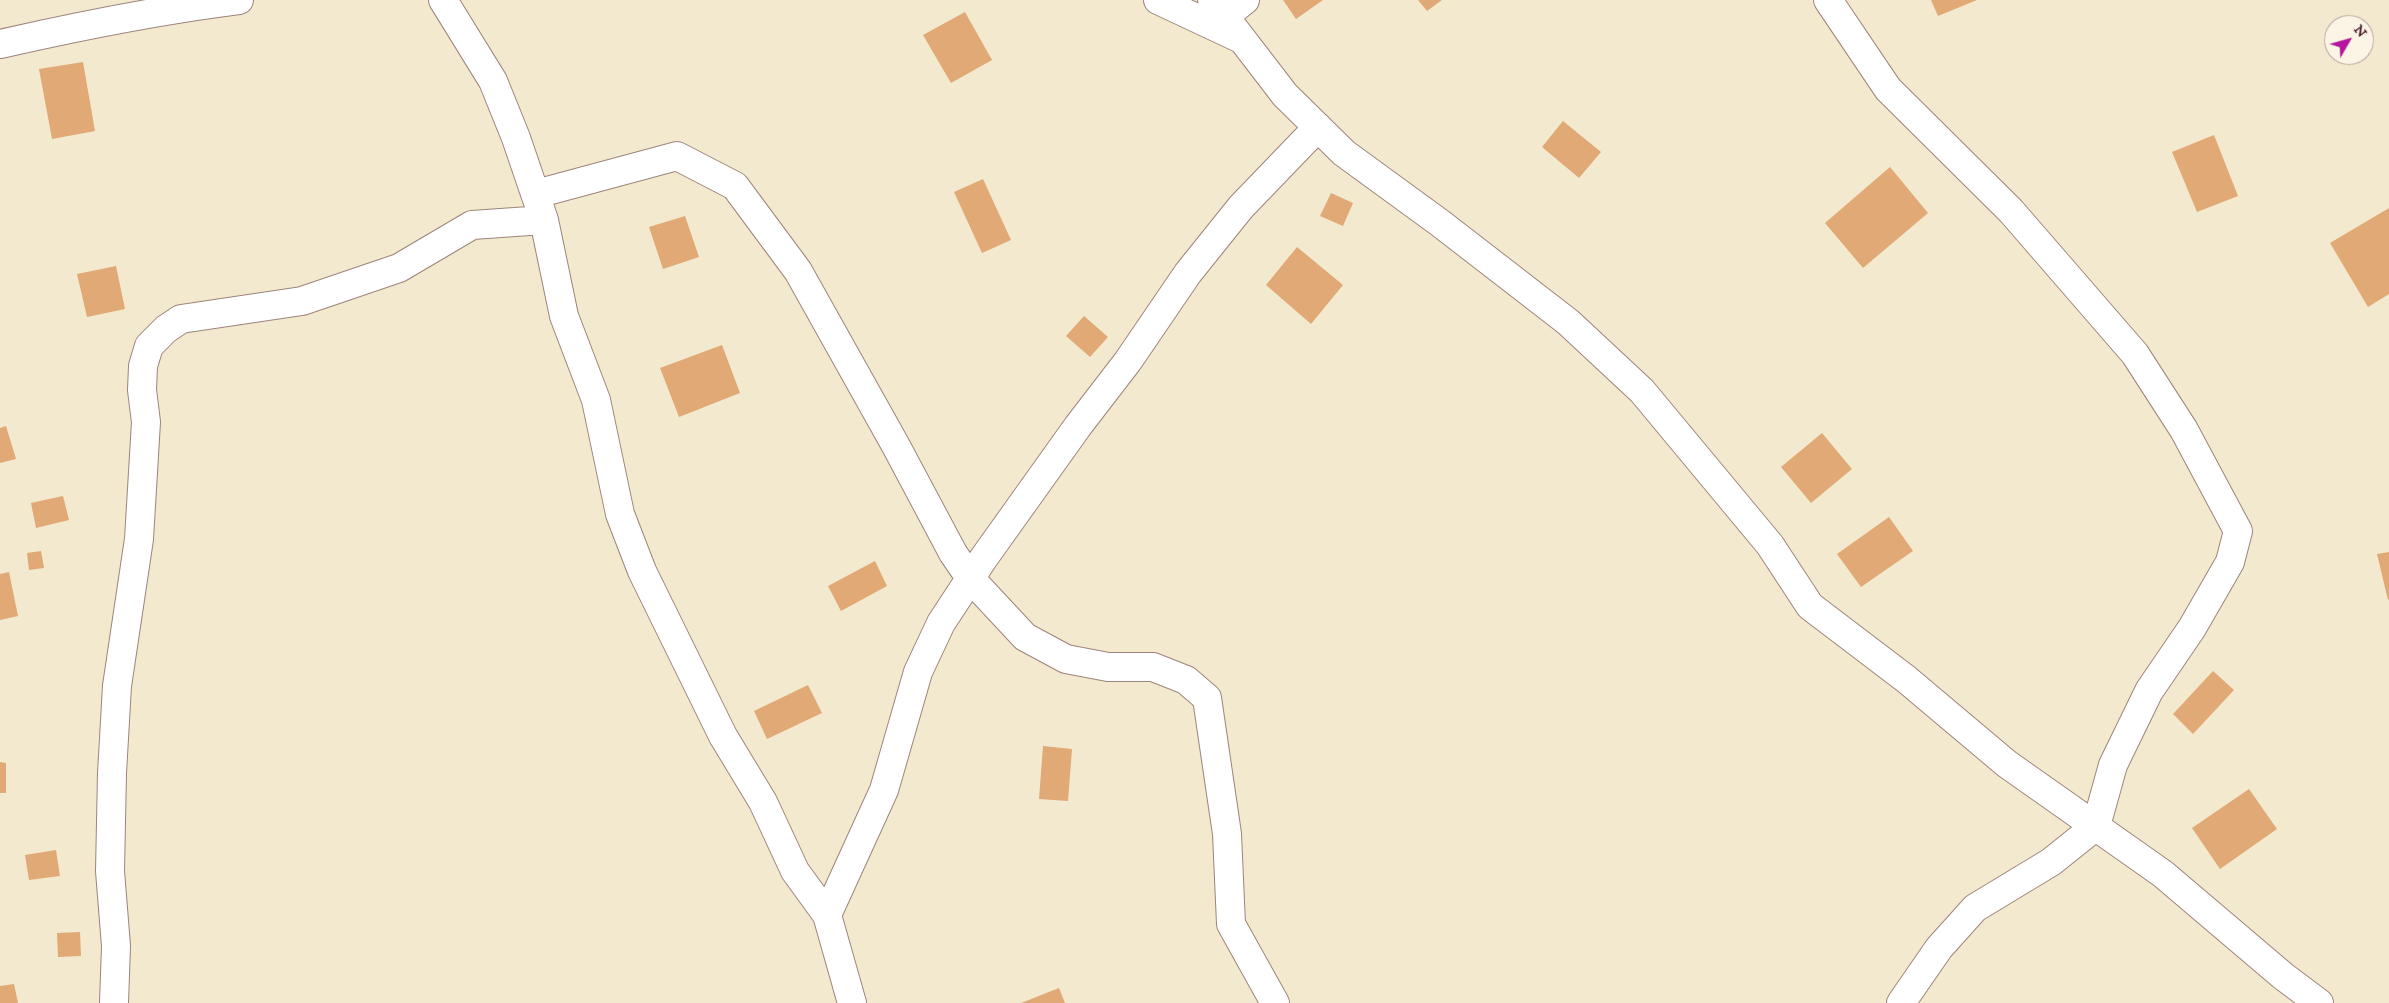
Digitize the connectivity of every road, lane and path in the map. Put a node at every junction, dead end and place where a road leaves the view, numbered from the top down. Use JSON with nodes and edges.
{"nodes":[{"id":1,"x":239,"y":0,"type":"edge"},
{"id":2,"x":443,"y":0,"type":"edge"},
{"id":3,"x":1158,"y":0,"type":"edge"},
{"id":4,"x":1828,"y":0,"type":"edge"},
{"id":5,"x":1227,"y":5,"type":"edge"},
{"id":6,"x":1245,"y":40,"type":"junction"},
{"id":7,"x":0,"y":44,"type":"edge"},
{"id":8,"x":1318,"y":127,"type":"junction"},
{"id":9,"x":536,"y":194,"type":"junction"},
{"id":10,"x":544,"y":220,"type":"junction"},
{"id":11,"x":970,"y":578,"type":"junction"},
{"id":12,"x":2096,"y":826,"type":"junction"},
{"id":13,"x":826,"y":915,"type":"junction"},
{"id":14,"x":114,"y":1003,"type":"edge"},
{"id":15,"x":852,"y":1003,"type":"edge"},
{"id":16,"x":1275,"y":1003,"type":"edge"},
{"id":17,"x":1901,"y":1003,"type":"edge"},
{"id":18,"x":2319,"y":1003,"type":"edge"}],
"edges":[{"from":1,"to":7,"type":"street"},
{"from":2,"to":9,"type":"street"},
{"from":3,"to":6,"type":"street"},
{"from":4,"to":12,"type":"street"},
{"from":5,"to":6,"type":"street"},
{"from":6,"to":8,"type":"street"},
{"from":8,"to":11,"type":"street"},
{"from":8,"to":12,"type":"street"},
{"from":9,"to":10,"type":"street"},
{"from":9,"to":11,"type":"street"},
{"from":10,"to":13,"type":"street"},
{"from":10,"to":14,"type":"street"},
{"from":11,"to":13,"type":"street"},
{"from":11,"to":16,"type":"street"},
{"from":12,"to":17,"type":"street"},
{"from":12,"to":18,"type":"street"},
{"from":13,"to":15,"type":"street"}]}
